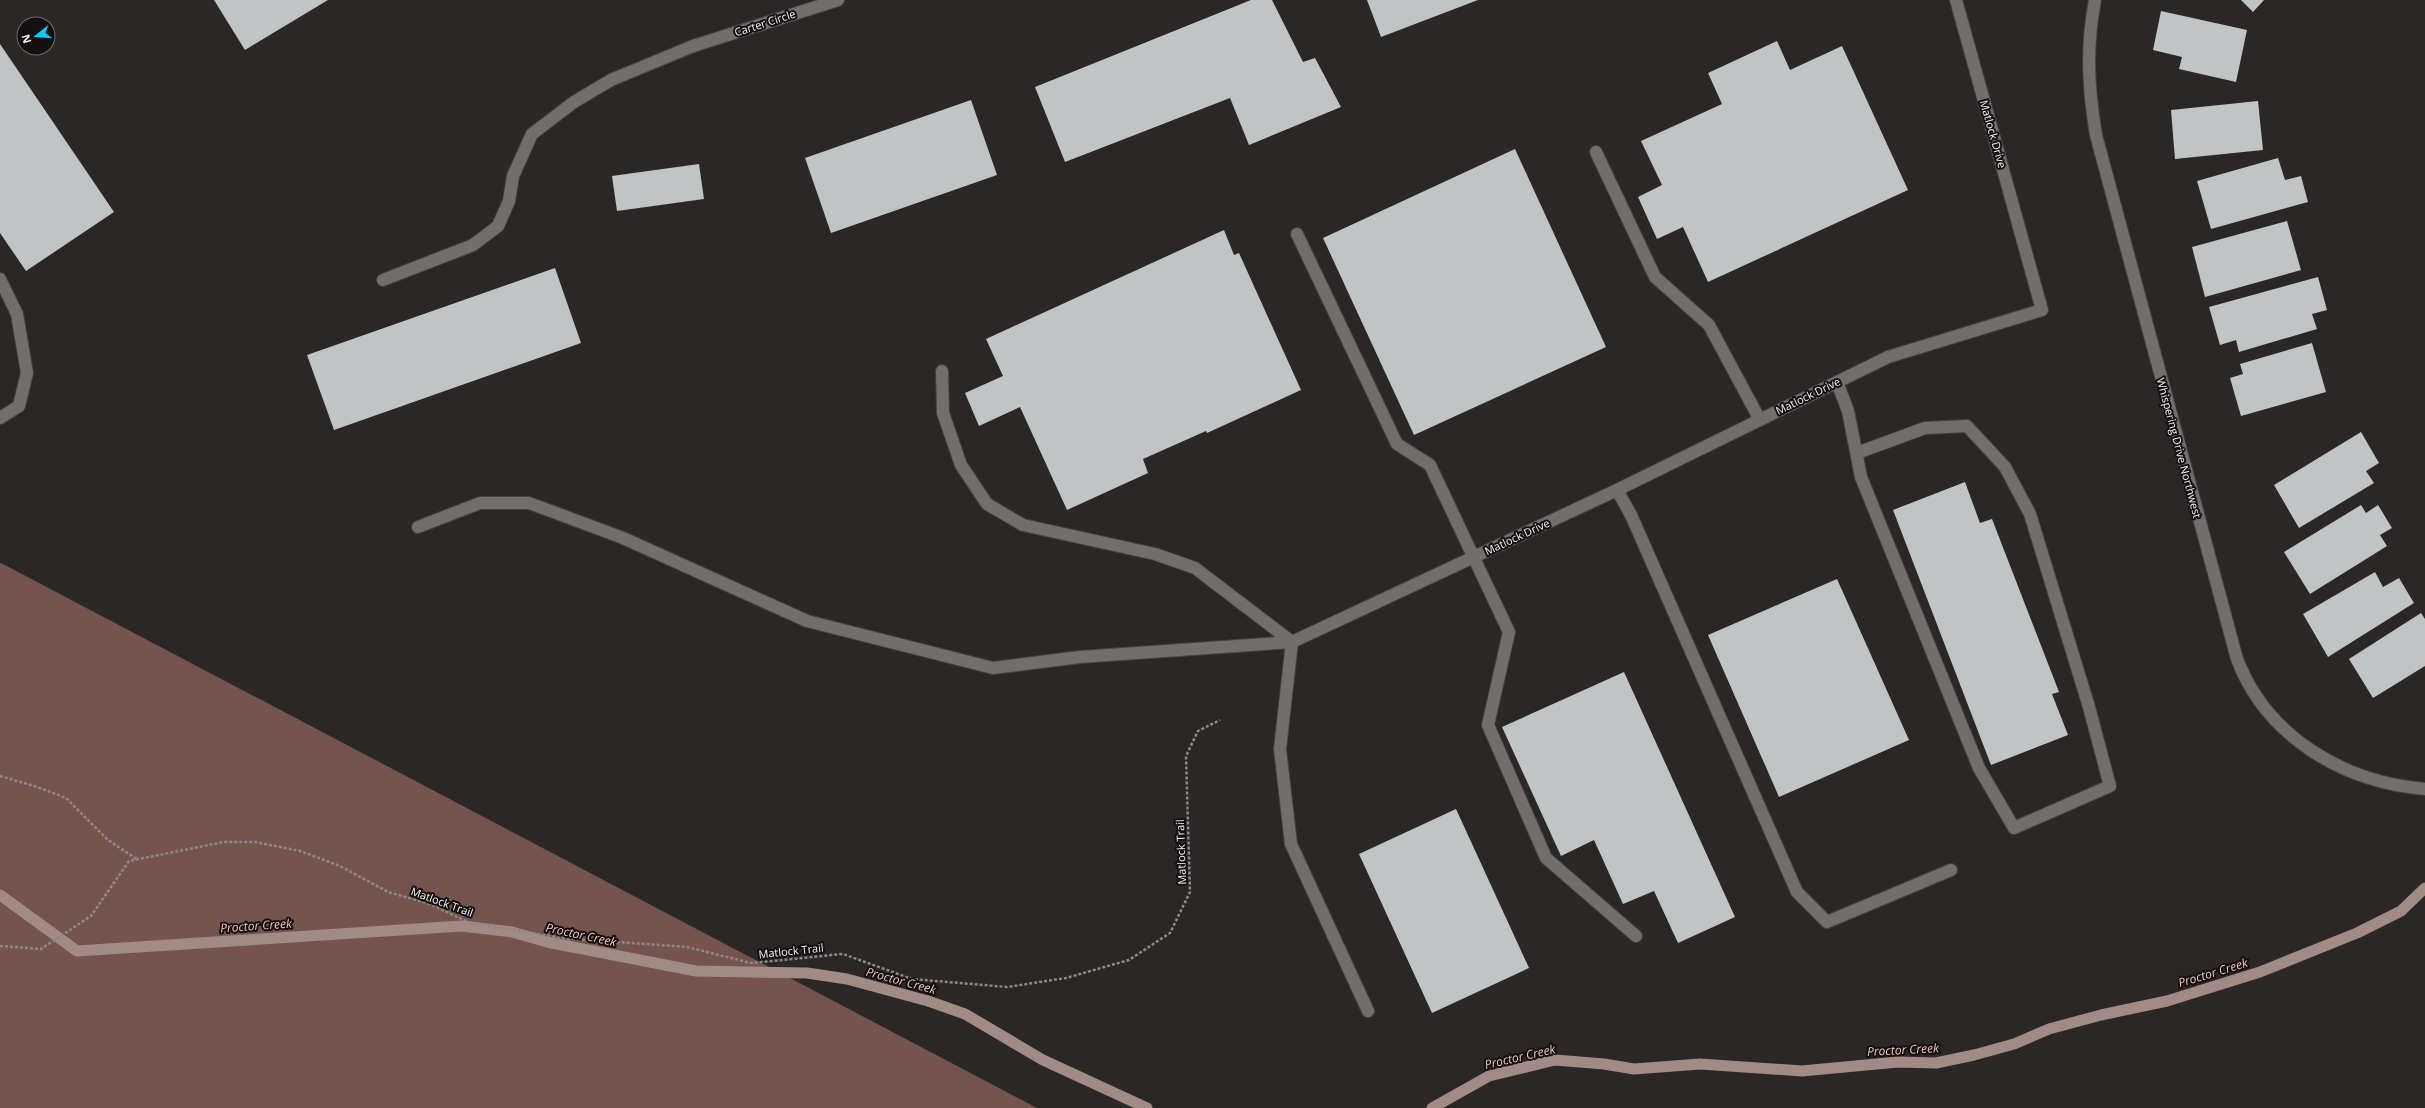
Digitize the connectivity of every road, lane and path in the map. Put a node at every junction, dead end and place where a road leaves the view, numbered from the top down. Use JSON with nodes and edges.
{"nodes":[{"id":1,"x":838,"y":0,"type":"edge"},
{"id":2,"x":1956,"y":0,"type":"edge"},
{"id":3,"x":2095,"y":0,"type":"edge"},
{"id":4,"x":1596,"y":152,"type":"dead end"},
{"id":5,"x":1297,"y":234,"type":"dead end"},
{"id":6,"x":0,"y":279,"type":"edge"},
{"id":7,"x":383,"y":280,"type":"dead end"},
{"id":8,"x":942,"y":371,"type":"dead end"},
{"id":9,"x":1837,"y":382,"type":"junction"},
{"id":10,"x":0,"y":418,"type":"edge"},
{"id":11,"x":1760,"y":420,"type":"junction"},
{"id":12,"x":1857,"y":453,"type":"junction"},
{"id":13,"x":1617,"y":490,"type":"junction"},
{"id":14,"x":418,"y":527,"type":"dead end"},
{"id":15,"x":1473,"y":557,"type":"junction"},
{"id":16,"x":1292,"y":642,"type":"junction"},
{"id":17,"x":1220,"y":720,"type":"dead end"},
{"id":18,"x":0,"y":776,"type":"edge"},
{"id":19,"x":2425,"y":789,"type":"edge"},
{"id":20,"x":138,"y":860,"type":"junction"},
{"id":21,"x":1951,"y":870,"type":"dead end"},
{"id":22,"x":1636,"y":936,"type":"dead end"},
{"id":23,"x":0,"y":946,"type":"edge"},
{"id":24,"x":1368,"y":1011,"type":"dead end"}],
"edges":[{"from":1,"to":7,"type":"street","name":"Carter Circle"},
{"from":2,"to":9,"type":"street","name":"Matlock Drive"},
{"from":3,"to":19,"type":"street","name":"Whispering Drive Northwest"},
{"from":4,"to":11,"type":"street"},
{"from":5,"to":15,"type":"street"},
{"from":6,"to":10,"type":"street"},
{"from":8,"to":16,"type":"street"},
{"from":9,"to":11,"type":"street","name":"Matlock Drive"},
{"from":9,"to":12,"type":"street"},
{"from":11,"to":13,"type":"street","name":"Matlock Drive"},
{"from":12,"to":12,"type":"street"},
{"from":13,"to":15,"type":"street","name":"Matlock Drive"},
{"from":13,"to":21,"type":"street"},
{"from":14,"to":16,"type":"street"},
{"from":15,"to":16,"type":"street","name":"Matlock Drive"},
{"from":15,"to":22,"type":"street"},
{"from":16,"to":24,"type":"street"},
{"from":17,"to":20,"type":"path","name":"Matlock Trail"},
{"from":18,"to":20,"type":"path"},
{"from":20,"to":23,"type":"path"}]}
